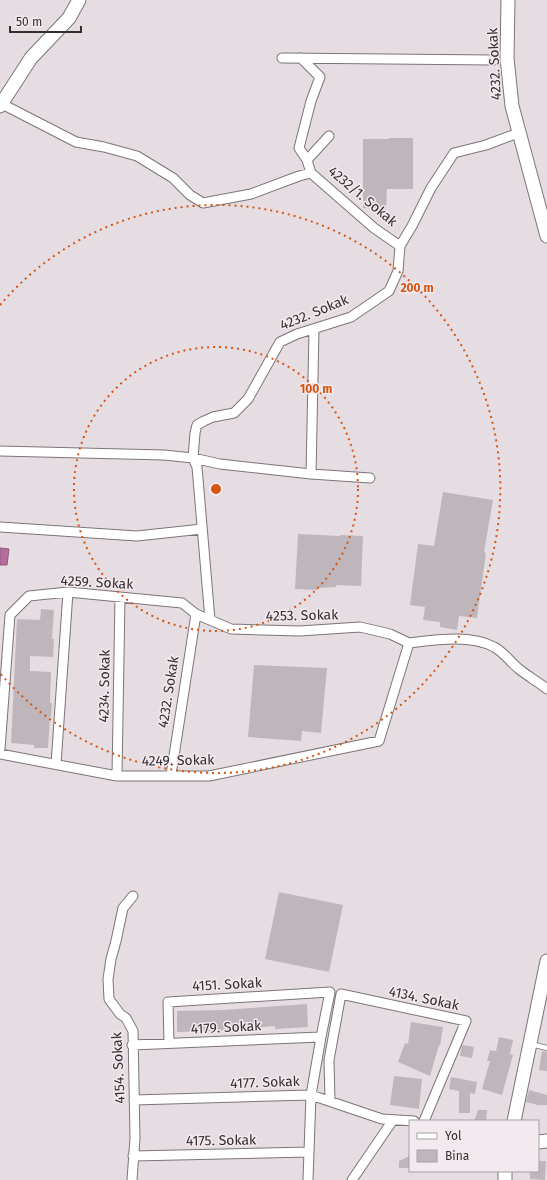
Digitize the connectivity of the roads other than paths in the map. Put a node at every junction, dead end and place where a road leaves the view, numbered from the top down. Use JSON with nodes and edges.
{"nodes":[{"id":1,"x":79,"y":0,"type":"edge"},
{"id":2,"x":508,"y":0,"type":"edge"},
{"id":3,"x":282,"y":58,"type":"dead end"},
{"id":4,"x":301,"y":58,"type":"junction"},
{"id":5,"x":493,"y":60,"type":"dead end"},
{"id":6,"x":1,"y":104,"type":"edge"},
{"id":7,"x":518,"y":133,"type":"junction"},
{"id":8,"x":329,"y":136,"type":"dead end"},
{"id":9,"x":307,"y":160,"type":"junction"},
{"id":10,"x":310,"y":173,"type":"junction"},
{"id":11,"x":547,"y":236,"type":"edge"},
{"id":12,"x":400,"y":246,"type":"junction"},
{"id":13,"x":314,"y":329,"type":"junction"},
{"id":14,"x":0,"y":451,"type":"edge"},
{"id":15,"x":193,"y":458,"type":"junction"},
{"id":16,"x":311,"y":474,"type":"junction"},
{"id":17,"x":370,"y":478,"type":"dead end"},
{"id":18,"x":0,"y":527,"type":"edge"},
{"id":19,"x":202,"y":529,"type":"junction"},
{"id":20,"x":68,"y":592,"type":"junction"},
{"id":21,"x":120,"y":597,"type":"junction"},
{"id":22,"x":0,"y":614,"type":"edge"},
{"id":23,"x":196,"y":614,"type":"junction"},
{"id":24,"x":10,"y":615,"type":"junction"},
{"id":25,"x":210,"y":620,"type":"junction"},
{"id":26,"x":409,"y":643,"type":"junction"},
{"id":27,"x":547,"y":689,"type":"edge"},
{"id":28,"x":0,"y":749,"type":"edge"},
{"id":29,"x":0,"y":754,"type":"edge"},
{"id":30,"x":56,"y":764,"type":"junction"},
{"id":31,"x":171,"y":775,"type":"junction"},
{"id":32,"x":117,"y":776,"type":"junction"},
{"id":33,"x":133,"y":896,"type":"dead end"},
{"id":34,"x":547,"y":961,"type":"edge"},
{"id":35,"x":321,"y":1037,"type":"junction"},
{"id":36,"x":169,"y":1044,"type":"junction"},
{"id":37,"x":530,"y":1044,"type":"junction"},
{"id":38,"x":132,"y":1045,"type":"junction"},
{"id":39,"x":547,"y":1048,"type":"edge"},
{"id":40,"x":311,"y":1094,"type":"junction"},
{"id":41,"x":134,"y":1100,"type":"junction"},
{"id":42,"x":330,"y":1101,"type":"junction"},
{"id":43,"x":393,"y":1120,"type":"junction"},
{"id":44,"x":424,"y":1120,"type":"edge"},
{"id":45,"x":514,"y":1120,"type":"edge"},
{"id":46,"x":409,"y":1121,"type":"edge"},
{"id":47,"x":309,"y":1152,"type":"junction"},
{"id":48,"x":134,"y":1156,"type":"junction"},
{"id":49,"x":132,"y":1180,"type":"edge"},
{"id":50,"x":308,"y":1180,"type":"edge"},
{"id":51,"x":352,"y":1180,"type":"edge"}],
"edges":[{"from":1,"to":6,"type":"street"},
{"from":2,"to":7,"type":"street","name":"4232. Sokak"},
{"from":3,"to":4,"type":"street"},
{"from":4,"to":5,"type":"street"},
{"from":4,"to":9,"type":"street"},
{"from":6,"to":10,"type":"street","name":"4232/1. Sokak"},
{"from":7,"to":11,"type":"street"},
{"from":7,"to":12,"type":"street","name":"4232. Sokak"},
{"from":8,"to":9,"type":"street"},
{"from":9,"to":10,"type":"street"},
{"from":10,"to":12,"type":"street","name":"4232/1. Sokak"},
{"from":12,"to":13,"type":"street","name":"4232. Sokak"},
{"from":13,"to":15,"type":"street","name":"4232. Sokak"},
{"from":13,"to":16,"type":"street"},
{"from":14,"to":15,"type":"street"},
{"from":15,"to":16,"type":"street"},
{"from":15,"to":19,"type":"street","name":"4232. Sokak"},
{"from":16,"to":17,"type":"street"},
{"from":18,"to":19,"type":"street"},
{"from":19,"to":25,"type":"street","name":"4232. Sokak"},
{"from":20,"to":21,"type":"street","name":"4259. Sokak"},
{"from":20,"to":24,"type":"street","name":"4259. Sokak"},
{"from":20,"to":30,"type":"street"},
{"from":21,"to":23,"type":"street","name":"4259. Sokak"},
{"from":21,"to":32,"type":"street","name":"4234. Sokak"},
{"from":22,"to":24,"type":"street"},
{"from":23,"to":25,"type":"street","name":"4253. Sokak"},
{"from":23,"to":31,"type":"street","name":"4232. Sokak"},
{"from":24,"to":28,"type":"street"},
{"from":25,"to":26,"type":"street","name":"4253. Sokak"},
{"from":26,"to":27,"type":"street"},
{"from":26,"to":31,"type":"street","name":"4249. Sokak"},
{"from":29,"to":30,"type":"street","name":"4249. Sokak"},
{"from":30,"to":32,"type":"street","name":"4249. Sokak"},
{"from":31,"to":32,"type":"street","name":"4249. Sokak"},
{"from":33,"to":38,"type":"street","name":"4154. Sokak"},
{"from":34,"to":37,"type":"street"},
{"from":35,"to":36,"type":"street","name":"4179. Sokak"},
{"from":35,"to":36,"type":"street","name":"4151. Sokak"},
{"from":35,"to":40,"type":"street"},
{"from":36,"to":38,"type":"street","name":"4179. Sokak"},
{"from":37,"to":39,"type":"lane"},
{"from":37,"to":45,"type":"street"},
{"from":38,"to":41,"type":"street","name":"4154. Sokak"},
{"from":40,"to":41,"type":"street","name":"4177. Sokak"},
{"from":40,"to":42,"type":"street","name":"4177. Sokak"},
{"from":40,"to":47,"type":"street"},
{"from":41,"to":48,"type":"street","name":"4154. Sokak"},
{"from":42,"to":43,"type":"street","name":"4177. Sokak"},
{"from":42,"to":44,"type":"street","name":"4134. Sokak"},
{"from":43,"to":46,"type":"street","name":"4177. Sokak"},
{"from":43,"to":51,"type":"street"},
{"from":47,"to":48,"type":"street","name":"4175. Sokak"},
{"from":47,"to":50,"type":"street"},
{"from":48,"to":49,"type":"street","name":"4154. Sokak"}]}
